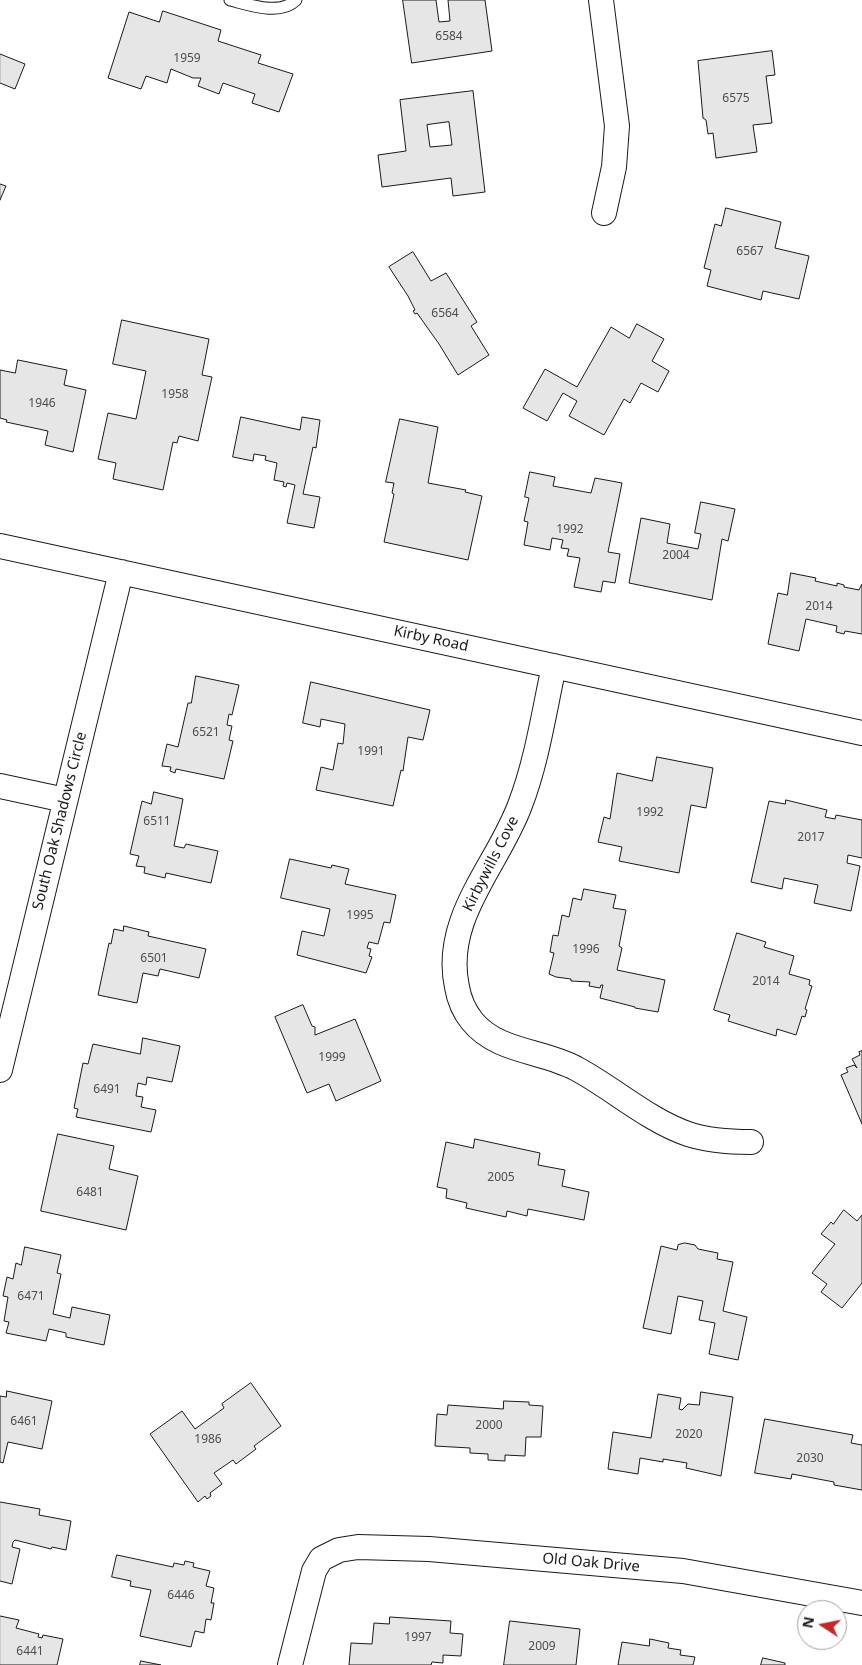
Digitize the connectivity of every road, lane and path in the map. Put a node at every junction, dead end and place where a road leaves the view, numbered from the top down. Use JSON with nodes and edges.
{"nodes":[{"id":1,"x":230,"y":0,"type":"edge"},
{"id":2,"x":296,"y":0,"type":"edge"},
{"id":3,"x":601,"y":0,"type":"edge"},
{"id":4,"x":604,"y":213,"type":"dead end"},
{"id":5,"x":0,"y":546,"type":"edge"},
{"id":6,"x":121,"y":572,"type":"junction"},
{"id":7,"x":554,"y":666,"type":"junction"},
{"id":8,"x":862,"y":733,"type":"edge"},
{"id":9,"x":0,"y":786,"type":"edge"},
{"id":10,"x":65,"y":800,"type":"junction"},
{"id":11,"x":0,"y":1070,"type":"edge"},
{"id":12,"x":752,"y":1142,"type":"dead end"},
{"id":13,"x":862,"y":1603,"type":"edge"},
{"id":14,"x":290,"y":1665,"type":"edge"}],
"edges":[{"from":1,"to":2,"type":"lane"},
{"from":3,"to":4,"type":"street"},
{"from":5,"to":6,"type":"street","name":"Kirby Road"},
{"from":6,"to":7,"type":"street","name":"Kirby Road"},
{"from":6,"to":10,"type":"street","name":"South Oak Shadows Circle"},
{"from":7,"to":8,"type":"street","name":"Kirby Road"},
{"from":7,"to":12,"type":"street","name":"Kirbywills Cove"},
{"from":9,"to":10,"type":"street"},
{"from":10,"to":11,"type":"street","name":"South Oak Shadows Circle"},
{"from":13,"to":14,"type":"street","name":"Old Oak Drive"}]}
